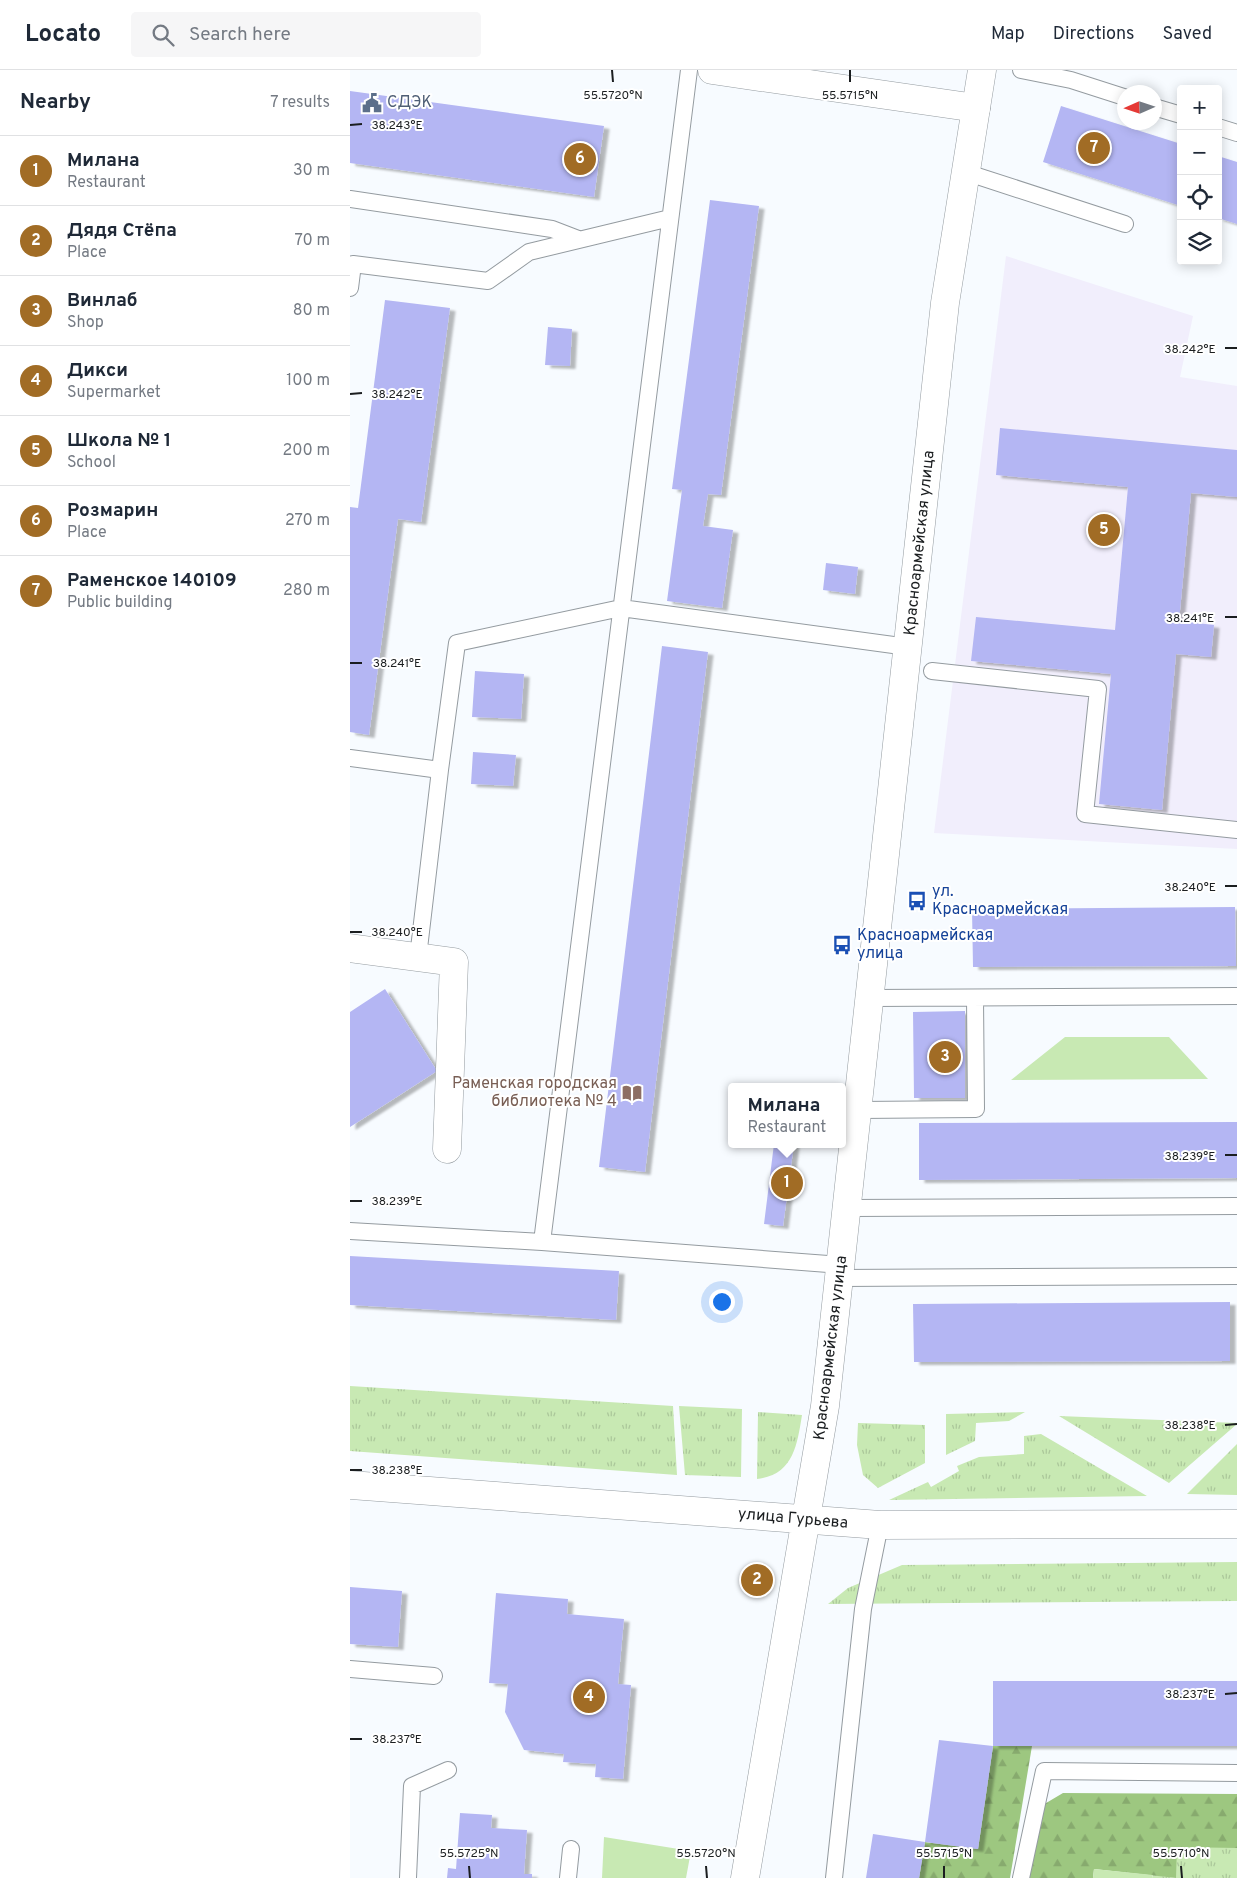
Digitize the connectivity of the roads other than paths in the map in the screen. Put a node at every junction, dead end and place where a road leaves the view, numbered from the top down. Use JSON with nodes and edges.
{"nodes":[{"id":1,"x":689,"y":70,"type":"edge"},
{"id":2,"x":712,"y":70,"type":"edge"},
{"id":3,"x":982,"y":70,"type":"edge"},
{"id":4,"x":1021,"y":70,"type":"edge"},
{"id":5,"x":1117,"y":95,"type":"edge"},
{"id":6,"x":976,"y":108,"type":"junction"},
{"id":7,"x":1162,"y":109,"type":"edge"},
{"id":8,"x":1177,"y":114,"type":"edge"},
{"id":9,"x":1222,"y":128,"type":"edge"},
{"id":10,"x":1237,"y":133,"type":"edge"},
{"id":11,"x":965,"y":172,"type":"junction"},
{"id":12,"x":350,"y":199,"type":"edge"},
{"id":13,"x":670,"y":218,"type":"junction"},
{"id":14,"x":1125,"y":224,"type":"dead end"},
{"id":15,"x":578,"y":239,"type":"junction"},
{"id":16,"x":350,"y":288,"type":"edge"},
{"id":17,"x":622,"y":608,"type":"junction"},
{"id":18,"x":908,"y":647,"type":"junction"},
{"id":19,"x":932,"y":671,"type":"dead end"},
{"id":20,"x":350,"y":758,"type":"edge"},
{"id":21,"x":440,"y":770,"type":"junction"},
{"id":22,"x":1237,"y":830,"type":"edge"},
{"id":23,"x":350,"y":948,"type":"edge"},
{"id":24,"x":418,"y":957,"type":"junction"},
{"id":25,"x":1237,"y":996,"type":"edge"},
{"id":26,"x":871,"y":998,"type":"junction"},
{"id":27,"x":975,"y":998,"type":"junction"},
{"id":28,"x":859,"y":1110,"type":"junction"},
{"id":29,"x":446,"y":1149,"type":"dead end"},
{"id":30,"x":1237,"y":1206,"type":"edge"},
{"id":31,"x":848,"y":1208,"type":"junction"},
{"id":32,"x":350,"y":1231,"type":"edge"},
{"id":33,"x":542,"y":1242,"type":"junction"},
{"id":34,"x":840,"y":1272,"type":"junction"},
{"id":35,"x":1237,"y":1276,"type":"edge"},
{"id":36,"x":350,"y":1484,"type":"edge"},
{"id":37,"x":807,"y":1521,"type":"junction"},
{"id":38,"x":1237,"y":1524,"type":"edge"},
{"id":39,"x":880,"y":1525,"type":"junction"},
{"id":40,"x":350,"y":1669,"type":"edge"},
{"id":41,"x":434,"y":1676,"type":"dead end"},
{"id":42,"x":448,"y":1770,"type":"dead end"},
{"id":43,"x":1237,"y":1773,"type":"edge"},
{"id":44,"x":571,"y":1849,"type":"dead end"},
{"id":45,"x":408,"y":1878,"type":"edge"},
{"id":46,"x":568,"y":1878,"type":"edge"},
{"id":47,"x":745,"y":1878,"type":"edge"},
{"id":48,"x":834,"y":1878,"type":"edge"},
{"id":49,"x":1021,"y":1878,"type":"edge"}],
"edges":[{"from":1,"to":13,"type":"lane"},
{"from":2,"to":6,"type":"main road"},
{"from":3,"to":6,"type":"main road","name":"Красноармейская улица"},
{"from":4,"to":5,"type":"lane"},
{"from":6,"to":11,"type":"main road","name":"Красноармейская улица"},
{"from":7,"to":8,"type":"lane"},
{"from":9,"to":10,"type":"lane"},
{"from":11,"to":14,"type":"lane"},
{"from":11,"to":18,"type":"main road","name":"Красноармейская улица"},
{"from":12,"to":15,"type":"lane"},
{"from":13,"to":15,"type":"lane"},
{"from":13,"to":17,"type":"lane"},
{"from":15,"to":16,"type":"lane"},
{"from":17,"to":18,"type":"lane"},
{"from":17,"to":21,"type":"lane"},
{"from":17,"to":33,"type":"lane"},
{"from":18,"to":26,"type":"main road","name":"Красноармейская улица"},
{"from":19,"to":22,"type":"lane"},
{"from":20,"to":21,"type":"lane"},
{"from":21,"to":24,"type":"lane"},
{"from":23,"to":24,"type":"main road"},
{"from":24,"to":29,"type":"main road"},
{"from":25,"to":27,"type":"lane"},
{"from":26,"to":27,"type":"lane"},
{"from":26,"to":28,"type":"main road","name":"Красноармейская улица"},
{"from":27,"to":28,"type":"lane"},
{"from":28,"to":31,"type":"main road","name":"Красноармейская улица"},
{"from":30,"to":31,"type":"lane"},
{"from":31,"to":34,"type":"main road","name":"Красноармейская улица"},
{"from":32,"to":33,"type":"lane"},
{"from":33,"to":34,"type":"lane"},
{"from":34,"to":35,"type":"lane"},
{"from":34,"to":37,"type":"main road","name":"Красноармейская улица"},
{"from":36,"to":37,"type":"main road","name":"улица Гурьева"},
{"from":37,"to":39,"type":"main road","name":"улица Гурьева"},
{"from":37,"to":47,"type":"main road","name":"Красноармейская улица"},
{"from":38,"to":39,"type":"main road","name":"улица Гурьева"},
{"from":39,"to":48,"type":"lane"},
{"from":40,"to":41,"type":"lane"},
{"from":42,"to":45,"type":"lane"},
{"from":43,"to":49,"type":"lane"},
{"from":44,"to":46,"type":"lane"}]}
